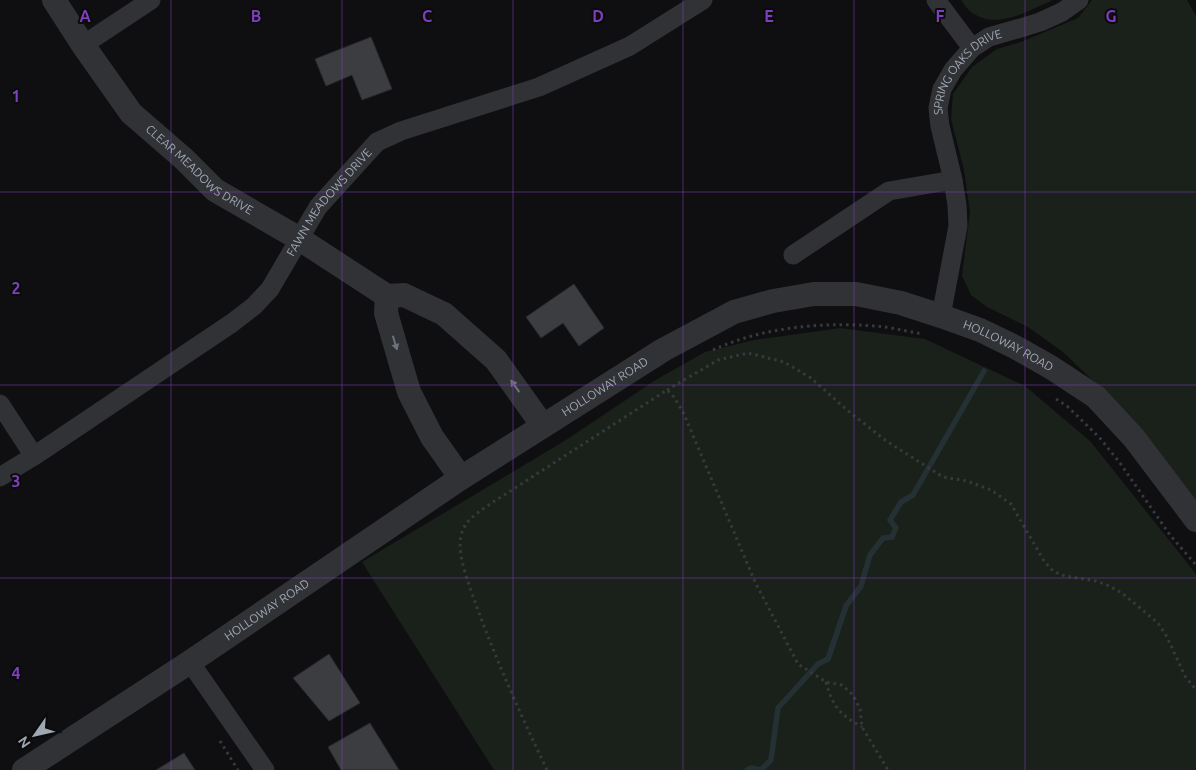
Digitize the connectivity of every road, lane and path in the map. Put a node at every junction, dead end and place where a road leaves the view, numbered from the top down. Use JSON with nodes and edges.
{"nodes":[{"id":1,"x":54,"y":0,"type":"edge"},
{"id":2,"x":152,"y":0,"type":"edge"},
{"id":3,"x":704,"y":0,"type":"edge"},
{"id":4,"x":936,"y":0,"type":"edge"},
{"id":5,"x":1079,"y":0,"type":"edge"},
{"id":6,"x":83,"y":45,"type":"junction"},
{"id":7,"x":972,"y":48,"type":"junction"},
{"id":8,"x":953,"y":180,"type":"junction"},
{"id":9,"x":298,"y":238,"type":"junction"},
{"id":10,"x":793,"y":255,"type":"dead end"},
{"id":11,"x":387,"y":296,"type":"junction"},
{"id":12,"x":941,"y":316,"type":"junction"},
{"id":13,"x":925,"y":335,"type":"dead end"},
{"id":14,"x":708,"y":352,"type":"dead end"},
{"id":15,"x":667,"y":390,"type":"junction"},
{"id":16,"x":1051,"y":395,"type":"dead end"},
{"id":17,"x":0,"y":404,"type":"edge"},
{"id":18,"x":543,"y":426,"type":"junction"},
{"id":19,"x":34,"y":456,"type":"junction"},
{"id":20,"x":0,"y":477,"type":"edge"},
{"id":21,"x":462,"y":478,"type":"junction"},
{"id":22,"x":1196,"y":520,"type":"edge"},
{"id":23,"x":1196,"y":565,"type":"edge"},
{"id":24,"x":190,"y":662,"type":"junction"},
{"id":25,"x":826,"y":682,"type":"junction"},
{"id":26,"x":1196,"y":690,"type":"edge"},
{"id":27,"x":862,"y":728,"type":"junction"},
{"id":28,"x":217,"y":738,"type":"dead end"},
{"id":29,"x":24,"y":770,"type":"edge"},
{"id":30,"x":238,"y":770,"type":"edge"},
{"id":31,"x":265,"y":770,"type":"edge"},
{"id":32,"x":547,"y":770,"type":"edge"},
{"id":33,"x":888,"y":770,"type":"edge"}],
"edges":[{"from":1,"to":6,"type":"street","name":"CLEAR MEADOWS DRIVE"},
{"from":2,"to":6,"type":"street"},
{"from":3,"to":9,"type":"street","name":"FAWN MEADOWS DRIVE"},
{"from":4,"to":7,"type":"street"},
{"from":5,"to":7,"type":"street","name":"SPRING OAKS DRIVE"},
{"from":6,"to":9,"type":"street","name":"CLEAR MEADOWS DRIVE"},
{"from":7,"to":8,"type":"street","name":"SPRING OAKS DRIVE"},
{"from":8,"to":10,"type":"street"},
{"from":8,"to":12,"type":"street","name":"SPRING OAKS DRIVE"},
{"from":9,"to":11,"type":"street","name":"CLEAR MEADOWS DRIVE"},
{"from":9,"to":19,"type":"street","name":"FAWN MEADOWS DRIVE"},
{"from":18,"to":11,"type":"street","name":"CLEAR MEADOWS DRIVE","one_way":true},
{"from":11,"to":21,"type":"street","one_way":true},
{"from":12,"to":18,"type":"street","name":"HOLLOWAY ROAD"},
{"from":12,"to":22,"type":"street","name":"HOLLOWAY ROAD"},
{"from":13,"to":14,"type":"path"},
{"from":15,"to":25,"type":"path"},
{"from":15,"to":26,"type":"path"},
{"from":15,"to":32,"type":"path"},
{"from":16,"to":23,"type":"path"},
{"from":17,"to":19,"type":"street"},
{"from":18,"to":21,"type":"street","name":"HOLLOWAY ROAD"},
{"from":19,"to":20,"type":"street","name":"FAWN MEADOWS DRIVE"},
{"from":21,"to":24,"type":"street","name":"HOLLOWAY ROAD"},
{"from":24,"to":29,"type":"street","name":"HOLLOWAY ROAD"},
{"from":24,"to":31,"type":"street"},
{"from":25,"to":27,"type":"path"},
{"from":25,"to":27,"type":"path"},
{"from":27,"to":33,"type":"path"},
{"from":28,"to":30,"type":"path"}]}
